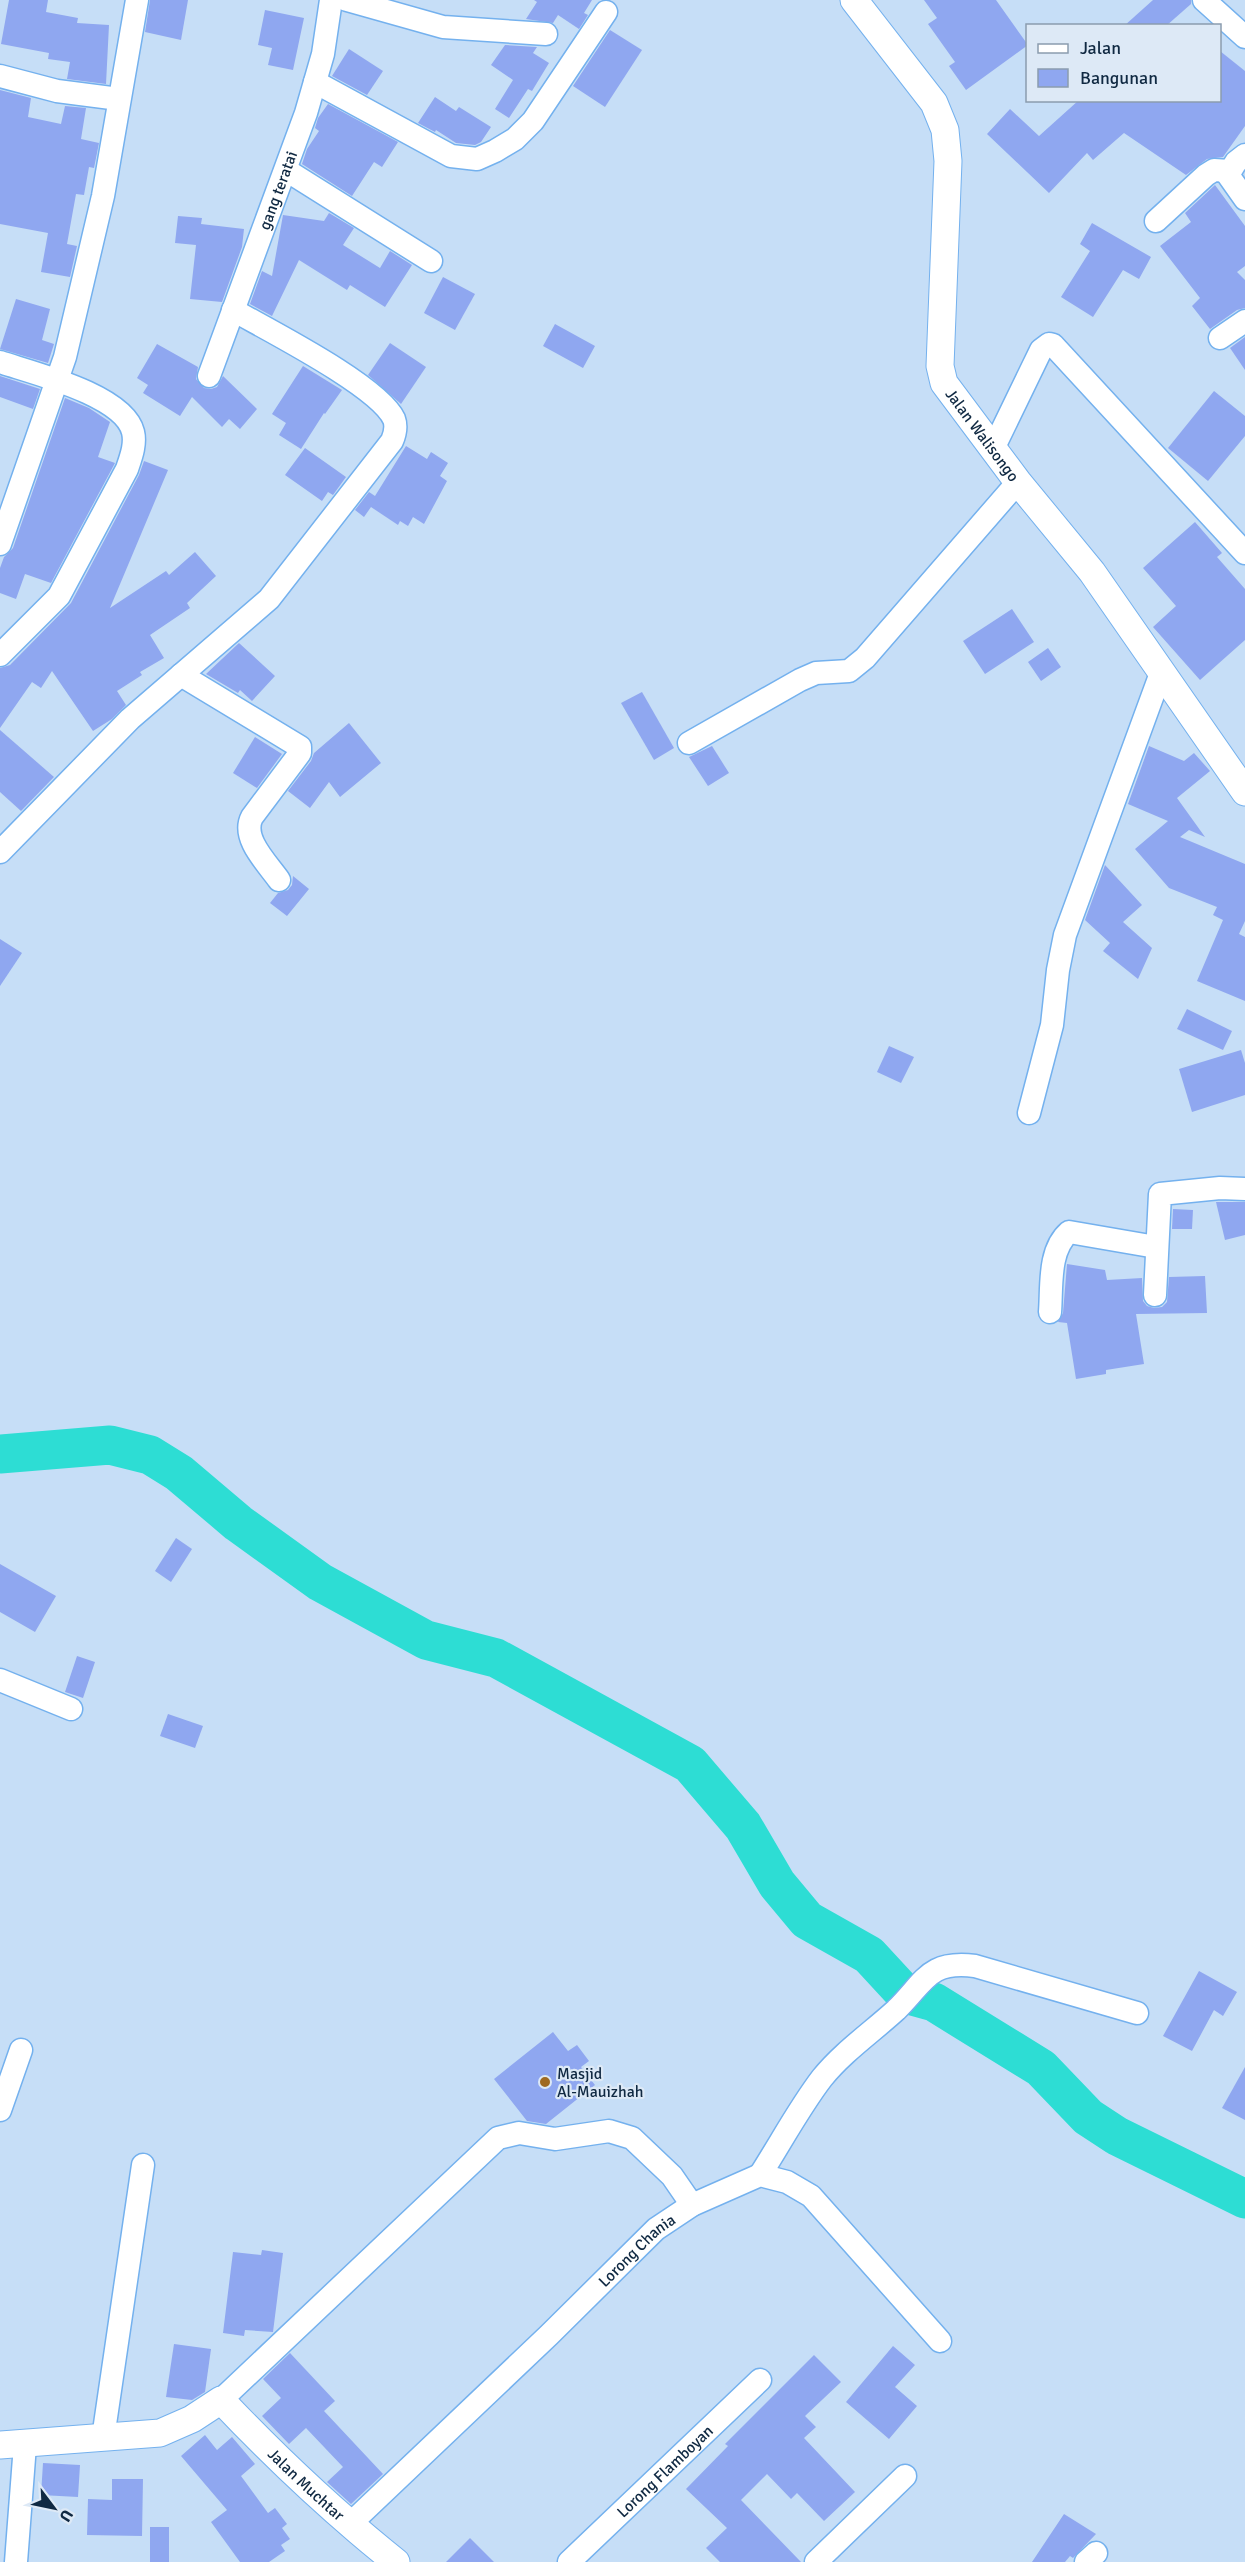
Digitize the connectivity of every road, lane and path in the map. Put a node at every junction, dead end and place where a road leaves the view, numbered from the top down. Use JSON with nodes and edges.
{"nodes":[{"id":1,"x":137,"y":0,"type":"edge"},
{"id":2,"x":332,"y":0,"type":"edge"},
{"id":3,"x":347,"y":0,"type":"edge"},
{"id":4,"x":854,"y":0,"type":"edge"},
{"id":5,"x":1204,"y":0,"type":"edge"},
{"id":6,"x":606,"y":12,"type":"dead end"},
{"id":7,"x":546,"y":34,"type":"dead end"},
{"id":8,"x":1245,"y":37,"type":"edge"},
{"id":9,"x":0,"y":76,"type":"edge"},
{"id":10,"x":315,"y":82,"type":"junction"},
{"id":11,"x":119,"y":99,"type":"junction"},
{"id":12,"x":1245,"y":155,"type":"edge"},
{"id":13,"x":286,"y":170,"type":"junction"},
{"id":14,"x":1229,"y":171,"type":"junction"},
{"id":15,"x":1245,"y":199,"type":"edge"},
{"id":16,"x":1156,"y":221,"type":"dead end"},
{"id":17,"x":431,"y":261,"type":"dead end"},
{"id":18,"x":233,"y":310,"type":"junction"},
{"id":19,"x":1245,"y":321,"type":"edge"},
{"id":20,"x":1220,"y":338,"type":"dead end"},
{"id":21,"x":0,"y":362,"type":"edge"},
{"id":22,"x":208,"y":376,"type":"dead end"},
{"id":23,"x":56,"y":380,"type":"junction"},
{"id":24,"x":993,"y":448,"type":"junction"},
{"id":25,"x":1018,"y":482,"type":"junction"},
{"id":26,"x":0,"y":544,"type":"edge"},
{"id":27,"x":1245,"y":553,"type":"edge"},
{"id":28,"x":0,"y":655,"type":"edge"},
{"id":29,"x":1161,"y":673,"type":"junction"},
{"id":30,"x":181,"y":675,"type":"junction"},
{"id":31,"x":689,"y":742,"type":"dead end"},
{"id":32,"x":1245,"y":792,"type":"edge"},
{"id":33,"x":0,"y":852,"type":"edge"},
{"id":34,"x":279,"y":880,"type":"dead end"},
{"id":35,"x":1029,"y":1113,"type":"dead end"},
{"id":36,"x":1245,"y":1189,"type":"edge"},
{"id":37,"x":1156,"y":1247,"type":"junction"},
{"id":38,"x":1155,"y":1295,"type":"dead end"},
{"id":39,"x":1050,"y":1312,"type":"dead end"},
{"id":40,"x":0,"y":1680,"type":"edge"},
{"id":41,"x":71,"y":1709,"type":"dead end"},
{"id":42,"x":1137,"y":2013,"type":"dead end"},
{"id":43,"x":21,"y":2050,"type":"dead end"},
{"id":44,"x":0,"y":2110,"type":"edge"},
{"id":45,"x":143,"y":2165,"type":"dead end"},
{"id":46,"x":760,"y":2175,"type":"junction"},
{"id":47,"x":692,"y":2205,"type":"junction"},
{"id":48,"x":940,"y":2341,"type":"dead end"},
{"id":49,"x":760,"y":2380,"type":"dead end"},
{"id":50,"x":221,"y":2400,"type":"junction"},
{"id":51,"x":103,"y":2438,"type":"junction"},
{"id":52,"x":13,"y":2445,"type":"edge"},
{"id":53,"x":905,"y":2476,"type":"dead end"},
{"id":54,"x":349,"y":2525,"type":"junction"},
{"id":55,"x":16,"y":2562,"type":"edge"},
{"id":56,"x":396,"y":2562,"type":"edge"},
{"id":57,"x":569,"y":2562,"type":"edge"},
{"id":58,"x":816,"y":2562,"type":"edge"}],
"edges":[{"from":1,"to":11,"type":"street"},
{"from":2,"to":10,"type":"street","name":"gang teratai"},
{"from":3,"to":7,"type":"street"},
{"from":4,"to":24,"type":"street","name":"Jalan Walisongo"},
{"from":5,"to":8,"type":"street"},
{"from":6,"to":10,"type":"street"},
{"from":9,"to":11,"type":"street"},
{"from":10,"to":13,"type":"street","name":"gang teratai"},
{"from":11,"to":23,"type":"street"},
{"from":12,"to":14,"type":"street"},
{"from":13,"to":17,"type":"street"},
{"from":13,"to":18,"type":"street","name":"gang teratai"},
{"from":14,"to":15,"type":"street"},
{"from":14,"to":16,"type":"street"},
{"from":18,"to":22,"type":"street","name":"gang teratai"},
{"from":18,"to":30,"type":"street"},
{"from":19,"to":20,"type":"street"},
{"from":21,"to":23,"type":"street"},
{"from":23,"to":26,"type":"street"},
{"from":23,"to":28,"type":"street"},
{"from":24,"to":25,"type":"street","name":"Jalan Walisongo"},
{"from":24,"to":27,"type":"street"},
{"from":25,"to":29,"type":"street","name":"Jalan Walisongo"},
{"from":25,"to":31,"type":"street"},
{"from":29,"to":32,"type":"street","name":"Jalan Walisongo"},
{"from":29,"to":35,"type":"street"},
{"from":30,"to":33,"type":"street"},
{"from":30,"to":34,"type":"street"},
{"from":36,"to":37,"type":"street"},
{"from":37,"to":38,"type":"street"},
{"from":37,"to":39,"type":"street"},
{"from":40,"to":41,"type":"street"},
{"from":42,"to":46,"type":"street"},
{"from":43,"to":44,"type":"street"},
{"from":45,"to":51,"type":"street"},
{"from":46,"to":47,"type":"street","name":"Lorong Chania"},
{"from":46,"to":48,"type":"street"},
{"from":47,"to":50,"type":"street"},
{"from":47,"to":54,"type":"street","name":"Lorong Chania"},
{"from":49,"to":57,"type":"street","name":"Lorong Flamboyan"},
{"from":50,"to":51,"type":"street"},
{"from":50,"to":54,"type":"street","name":"Jalan Muchtar"},
{"from":51,"to":52,"type":"street"},
{"from":52,"to":55,"type":"street"},
{"from":53,"to":58,"type":"street"},
{"from":54,"to":56,"type":"street","name":"Jalan Muchtar"}]}
